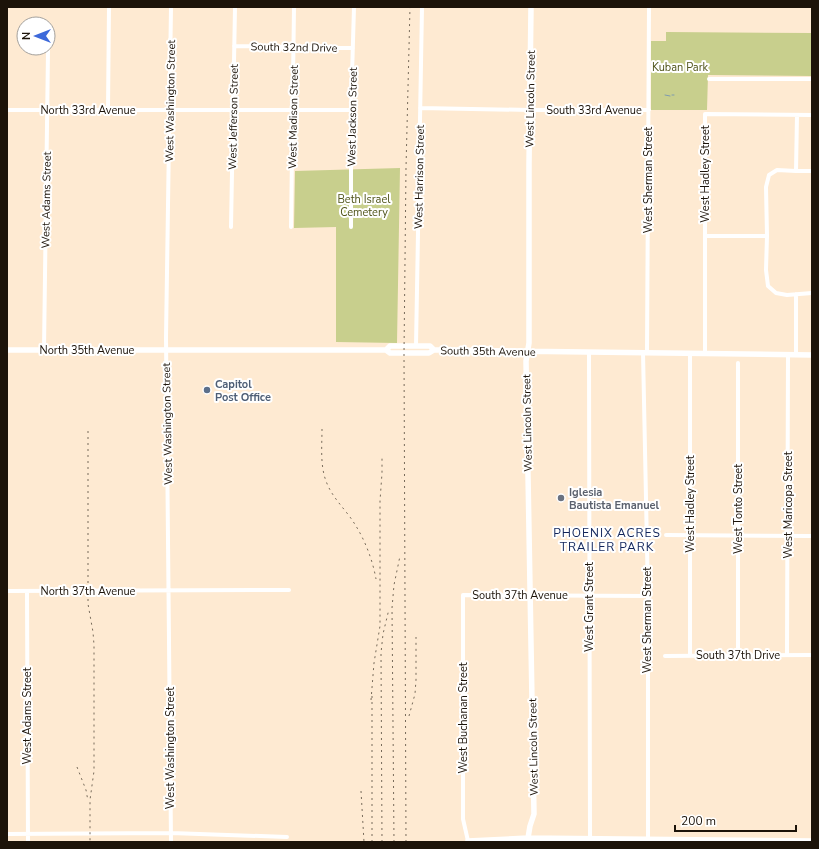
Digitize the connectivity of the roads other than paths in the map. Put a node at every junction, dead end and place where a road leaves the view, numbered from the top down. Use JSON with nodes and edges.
{"nodes":[{"id":1,"x":109,"y":7,"type":"edge"},
{"id":2,"x":171,"y":7,"type":"edge"},
{"id":3,"x":235,"y":7,"type":"edge"},
{"id":4,"x":294,"y":7,"type":"edge"},
{"id":5,"x":354,"y":7,"type":"edge"},
{"id":6,"x":422,"y":7,"type":"edge"},
{"id":7,"x":531,"y":7,"type":"edge"},
{"id":8,"x":649,"y":7,"type":"edge"},
{"id":9,"x":234,"y":46,"type":"junction"},
{"id":10,"x":294,"y":47,"type":"junction"},
{"id":11,"x":353,"y":48,"type":"junction"},
{"id":12,"x":48,"y":56,"type":"edge"},
{"id":13,"x":709,"y":79,"type":"dead end"},
{"id":14,"x":812,"y":79,"type":"edge"},
{"id":15,"x":420,"y":108,"type":"junction"},
{"id":16,"x":108,"y":109,"type":"junction"},
{"id":17,"x":292,"y":109,"type":"junction"},
{"id":18,"x":7,"y":110,"type":"edge"},
{"id":19,"x":47,"y":110,"type":"junction"},
{"id":20,"x":170,"y":110,"type":"junction"},
{"id":21,"x":233,"y":110,"type":"junction"},
{"id":22,"x":352,"y":110,"type":"junction"},
{"id":23,"x":530,"y":110,"type":"junction"},
{"id":24,"x":649,"y":110,"type":"junction"},
{"id":25,"x":797,"y":115,"type":"junction"},
{"id":26,"x":812,"y":115,"type":"edge"},
{"id":27,"x":796,"y":171,"type":"junction"},
{"id":28,"x":812,"y":171,"type":"edge"},
{"id":29,"x":231,"y":227,"type":"dead end"},
{"id":30,"x":291,"y":227,"type":"dead end"},
{"id":31,"x":351,"y":227,"type":"dead end"},
{"id":32,"x":705,"y":236,"type":"junction"},
{"id":33,"x":767,"y":236,"type":"junction"},
{"id":34,"x":812,"y":293,"type":"edge"},
{"id":35,"x":796,"y":294,"type":"junction"},
{"id":36,"x":416,"y":346,"type":"junction"},
{"id":37,"x":7,"y":350,"type":"edge"},
{"id":38,"x":44,"y":350,"type":"junction"},
{"id":39,"x":167,"y":350,"type":"junction"},
{"id":40,"x":386,"y":350,"type":"junction"},
{"id":41,"x":434,"y":350,"type":"junction"},
{"id":42,"x":528,"y":352,"type":"junction"},
{"id":43,"x":589,"y":352,"type":"junction"},
{"id":44,"x":645,"y":352,"type":"junction"},
{"id":45,"x":690,"y":353,"type":"junction"},
{"id":46,"x":705,"y":354,"type":"junction"},
{"id":47,"x":788,"y":355,"type":"junction"},
{"id":48,"x":796,"y":355,"type":"junction"},
{"id":49,"x":812,"y":355,"type":"edge"},
{"id":50,"x":738,"y":363,"type":"dead end"},
{"id":51,"x":666,"y":535,"type":"dead end"},
{"id":52,"x":690,"y":535,"type":"junction"},
{"id":53,"x":738,"y":535,"type":"junction"},
{"id":54,"x":788,"y":536,"type":"junction"},
{"id":55,"x":811,"y":536,"type":"edge"},
{"id":56,"x":289,"y":590,"type":"dead end"},
{"id":57,"x":7,"y":591,"type":"edge"},
{"id":58,"x":27,"y":591,"type":"junction"},
{"id":59,"x":169,"y":591,"type":"junction"},
{"id":60,"x":464,"y":595,"type":"joint"},
{"id":61,"x":531,"y":595,"type":"junction"},
{"id":62,"x":590,"y":596,"type":"junction"},
{"id":63,"x":648,"y":596,"type":"junction"},
{"id":64,"x":738,"y":655,"type":"junction"},
{"id":65,"x":787,"y":655,"type":"junction"},
{"id":66,"x":811,"y":655,"type":"edge"},
{"id":67,"x":665,"y":656,"type":"dead end"},
{"id":68,"x":690,"y":656,"type":"junction"},
{"id":69,"x":28,"y":833,"type":"junction"},
{"id":70,"x":171,"y":833,"type":"junction"},
{"id":71,"x":7,"y":834,"type":"edge"},
{"id":72,"x":287,"y":838,"type":"dead end"},
{"id":73,"x":528,"y":838,"type":"junction"},
{"id":74,"x":590,"y":839,"type":"junction"},
{"id":75,"x":648,"y":839,"type":"junction"},
{"id":76,"x":468,"y":840,"type":"joint"},
{"id":77,"x":501,"y":840,"type":"edge"},
{"id":78,"x":560,"y":840,"type":"edge"},
{"id":79,"x":619,"y":841,"type":"edge"},
{"id":80,"x":699,"y":841,"type":"edge"},
{"id":81,"x":763,"y":841,"type":"edge"},
{"id":82,"x":812,"y":841,"type":"edge"},
{"id":83,"x":28,"y":842,"type":"edge"},
{"id":84,"x":171,"y":842,"type":"edge"}],
"edges":[{"from":1,"to":16,"type":"street"},
{"from":2,"to":20,"type":"street","name":"West Washington Street"},
{"from":3,"to":9,"type":"street","name":"West Jefferson Street"},
{"from":4,"to":10,"type":"street","name":"West Madison Street"},
{"from":5,"to":11,"type":"street","name":"West Jackson Street"},
{"from":6,"to":15,"type":"street","name":"West Harrison Street"},
{"from":7,"to":23,"type":"street","name":"West Lincoln Street"},
{"from":8,"to":24,"type":"street","name":"West Sherman Street"},
{"from":9,"to":10,"type":"street","name":"South 32nd Drive"},
{"from":9,"to":21,"type":"street","name":"West Jefferson Street"},
{"from":10,"to":11,"type":"street","name":"South 32nd Drive"},
{"from":10,"to":17,"type":"street","name":"West Madison Street"},
{"from":11,"to":22,"type":"street","name":"West Jackson Street"},
{"from":12,"to":19,"type":"street","name":"West Adams Street"},
{"from":13,"to":14,"type":"street"},
{"from":15,"to":23,"type":"street","name":"South 33rd Avenue"},
{"from":15,"to":36,"type":"street","name":"West Harrison Street"},
{"from":16,"to":19,"type":"street","name":"North 33rd Avenue"},
{"from":16,"to":20,"type":"street","name":"North 33rd Avenue"},
{"from":17,"to":21,"type":"street"},
{"from":17,"to":22,"type":"street"},
{"from":17,"to":30,"type":"street","name":"West Madison Street"},
{"from":18,"to":19,"type":"street","name":"North 33rd Avenue"},
{"from":19,"to":38,"type":"street","name":"West Adams Street"},
{"from":20,"to":21,"type":"street"},
{"from":20,"to":39,"type":"street","name":"West Washington Street"},
{"from":21,"to":29,"type":"street","name":"West Jefferson Street"},
{"from":22,"to":31,"type":"street","name":"West Jackson Street"},
{"from":23,"to":24,"type":"street","name":"South 33rd Avenue"},
{"from":23,"to":42,"type":"street","name":"West Lincoln Street"},
{"from":24,"to":44,"type":"street","name":"West Sherman Street"},
{"from":25,"to":26,"type":"street"},
{"from":25,"to":27,"type":"street"},
{"from":25,"to":32,"type":"street","name":"West Hadley Street"},
{"from":27,"to":28,"type":"street"},
{"from":27,"to":33,"type":"street"},
{"from":32,"to":33,"type":"street"},
{"from":32,"to":46,"type":"street","name":"West Hadley Street"},
{"from":33,"to":35,"type":"street"},
{"from":34,"to":35,"type":"street"},
{"from":35,"to":48,"type":"street"},
{"from":36,"to":40,"type":"street"},
{"from":36,"to":41,"type":"street"},
{"from":37,"to":38,"type":"street","name":"North 35th Avenue"},
{"from":38,"to":39,"type":"street","name":"North 35th Avenue"},
{"from":39,"to":40,"type":"street","name":"South 35th Avenue"},
{"from":39,"to":59,"type":"street","name":"West Washington Street"},
{"from":40,"to":41,"type":"street","name":"South 35th Avenue"},
{"from":41,"to":42,"type":"street","name":"South 35th Avenue"},
{"from":42,"to":43,"type":"street","name":"South 35th Avenue"},
{"from":42,"to":61,"type":"street","name":"West Lincoln Street"},
{"from":43,"to":44,"type":"street","name":"South 35th Avenue"},
{"from":43,"to":62,"type":"street","name":"West Grant Street"},
{"from":44,"to":45,"type":"street","name":"South 35th Avenue"},
{"from":44,"to":63,"type":"street","name":"West Sherman Street"},
{"from":45,"to":46,"type":"street","name":"South 35th Avenue"},
{"from":45,"to":52,"type":"street","name":"West Hadley Street"},
{"from":46,"to":47,"type":"street","name":"South 35th Avenue"},
{"from":47,"to":48,"type":"street","name":"South 35th Avenue"},
{"from":47,"to":54,"type":"street","name":"West Maricopa Street"},
{"from":48,"to":49,"type":"street","name":"South 35th Avenue"},
{"from":50,"to":53,"type":"street","name":"West Tonto Street"},
{"from":51,"to":52,"type":"street"},
{"from":52,"to":53,"type":"street"},
{"from":52,"to":68,"type":"street","name":"West Hadley Street"},
{"from":53,"to":54,"type":"street"},
{"from":53,"to":64,"type":"street","name":"West Tonto Street"},
{"from":54,"to":55,"type":"street"},
{"from":54,"to":65,"type":"street","name":"West Maricopa Street"},
{"from":56,"to":59,"type":"street"},
{"from":57,"to":58,"type":"street","name":"North 37th Avenue"},
{"from":58,"to":59,"type":"street","name":"North 37th Avenue"},
{"from":58,"to":69,"type":"street","name":"West Adams Street"},
{"from":59,"to":70,"type":"street","name":"West Washington Street"},
{"from":60,"to":61,"type":"street","name":"South 37th Avenue"},
{"from":60,"to":76,"type":"street","name":"West Buchanan Street"},
{"from":61,"to":62,"type":"street","name":"South 37th Avenue"},
{"from":61,"to":73,"type":"street","name":"West Lincoln Street"},
{"from":62,"to":63,"type":"street","name":"South 37th Avenue"},
{"from":62,"to":74,"type":"street","name":"West Grant Street"},
{"from":63,"to":75,"type":"street","name":"West Sherman Street"},
{"from":64,"to":65,"type":"street","name":"South 37th Drive"},
{"from":64,"to":68,"type":"street","name":"South 37th Drive"},
{"from":65,"to":66,"type":"street","name":"South 37th Drive"},
{"from":67,"to":68,"type":"street","name":"South 37th Drive"},
{"from":69,"to":70,"type":"street"},
{"from":69,"to":71,"type":"street"},
{"from":69,"to":83,"type":"street","name":"West Adams Street"},
{"from":70,"to":72,"type":"street"},
{"from":70,"to":84,"type":"street","name":"West Washington Street"},
{"from":73,"to":77,"type":"street"},
{"from":73,"to":78,"type":"street"},
{"from":74,"to":78,"type":"street"},
{"from":74,"to":79,"type":"street"},
{"from":75,"to":79,"type":"street"},
{"from":75,"to":80,"type":"street"},
{"from":76,"to":77,"type":"street"},
{"from":80,"to":81,"type":"street"},
{"from":81,"to":82,"type":"street"}]}
